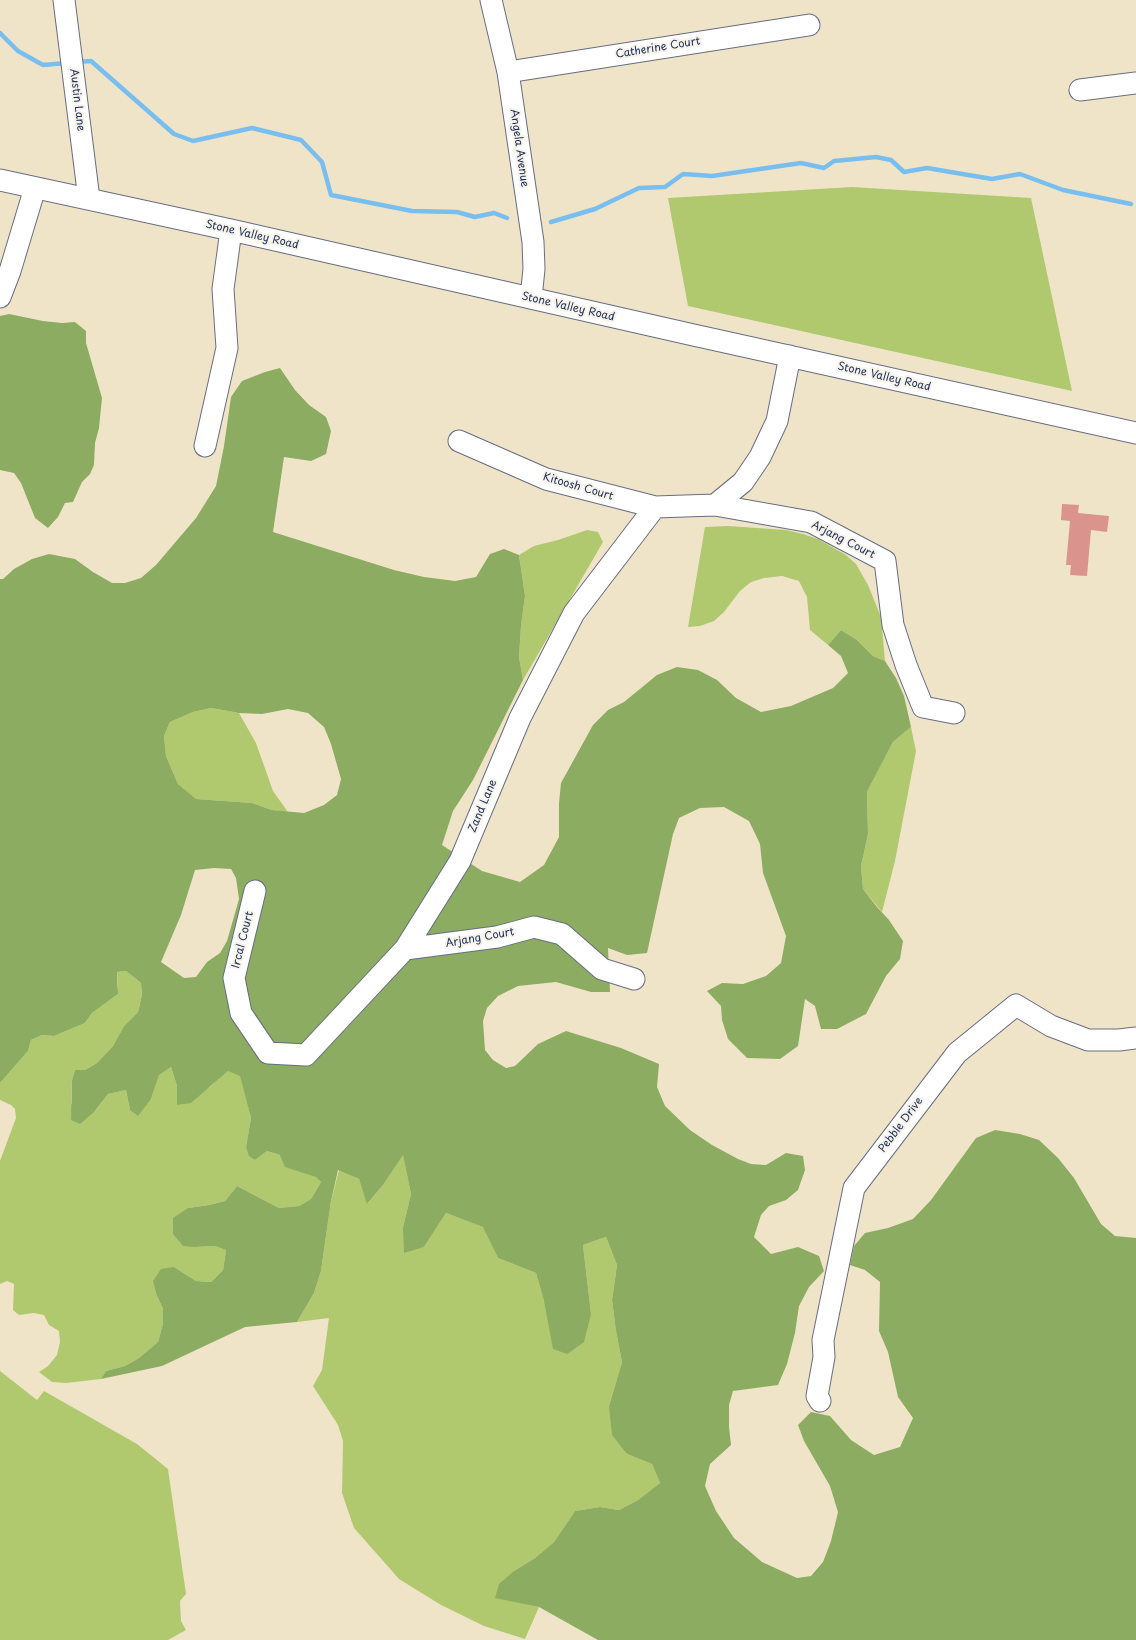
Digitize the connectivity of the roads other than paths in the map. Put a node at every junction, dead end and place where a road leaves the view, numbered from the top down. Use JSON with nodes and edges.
{"nodes":[{"id":1,"x":64,"y":0,"type":"edge"},
{"id":2,"x":491,"y":0,"type":"edge"},
{"id":3,"x":809,"y":25,"type":"dead end"},
{"id":4,"x":508,"y":72,"type":"junction"},
{"id":5,"x":1136,"y":83,"type":"edge"},
{"id":6,"x":1080,"y":90,"type":"dead end"},
{"id":7,"x":0,"y":180,"type":"edge"},
{"id":8,"x":34,"y":188,"type":"junction"},
{"id":9,"x":89,"y":199,"type":"junction"},
{"id":10,"x":231,"y":230,"type":"junction"},
{"id":11,"x":0,"y":297,"type":"edge"},
{"id":12,"x":531,"y":298,"type":"junction"},
{"id":13,"x":790,"y":356,"type":"junction"},
{"id":14,"x":1136,"y":433,"type":"edge"},
{"id":15,"x":459,"y":441,"type":"dead end"},
{"id":16,"x":205,"y":446,"type":"dead end"},
{"id":17,"x":715,"y":505,"type":"junction"},
{"id":18,"x":654,"y":507,"type":"junction"},
{"id":19,"x":954,"y":713,"type":"dead end"},
{"id":20,"x":256,"y":891,"type":"dead end"},
{"id":21,"x":405,"y":949,"type":"junction"},
{"id":22,"x":634,"y":979,"type":"dead end"},
{"id":23,"x":1136,"y":1038,"type":"edge"},
{"id":24,"x":268,"y":1053,"type":"joint"},
{"id":25,"x":820,"y":1401,"type":"dead end"}],
"edges":[{"from":1,"to":9,"type":"street","name":"Austin Lane"},
{"from":2,"to":4,"type":"street","name":"Angela Avenue"},
{"from":3,"to":4,"type":"street","name":"Catherine Court"},
{"from":4,"to":12,"type":"street","name":"Angela Avenue"},
{"from":5,"to":6,"type":"street"},
{"from":7,"to":8,"type":"street","name":"Stone Valley Road"},
{"from":8,"to":9,"type":"street","name":"Stone Valley Road"},
{"from":8,"to":11,"type":"street"},
{"from":9,"to":10,"type":"street","name":"Stone Valley Road"},
{"from":10,"to":12,"type":"street","name":"Stone Valley Road"},
{"from":10,"to":16,"type":"street"},
{"from":12,"to":13,"type":"street","name":"Stone Valley Road"},
{"from":13,"to":14,"type":"street","name":"Stone Valley Road"},
{"from":13,"to":17,"type":"street"},
{"from":15,"to":18,"type":"street","name":"Kitoosh Court"},
{"from":17,"to":18,"type":"street","name":"Kitoosh Court"},
{"from":17,"to":19,"type":"street","name":"Arjang Court"},
{"from":18,"to":21,"type":"street","name":"Zand Lane"},
{"from":20,"to":24,"type":"street","name":"Ircal Court"},
{"from":21,"to":22,"type":"street","name":"Arjang Court"},
{"from":21,"to":24,"type":"street","name":"Zand Lane"},
{"from":23,"to":25,"type":"street","name":"Pebble Drive"}]}
